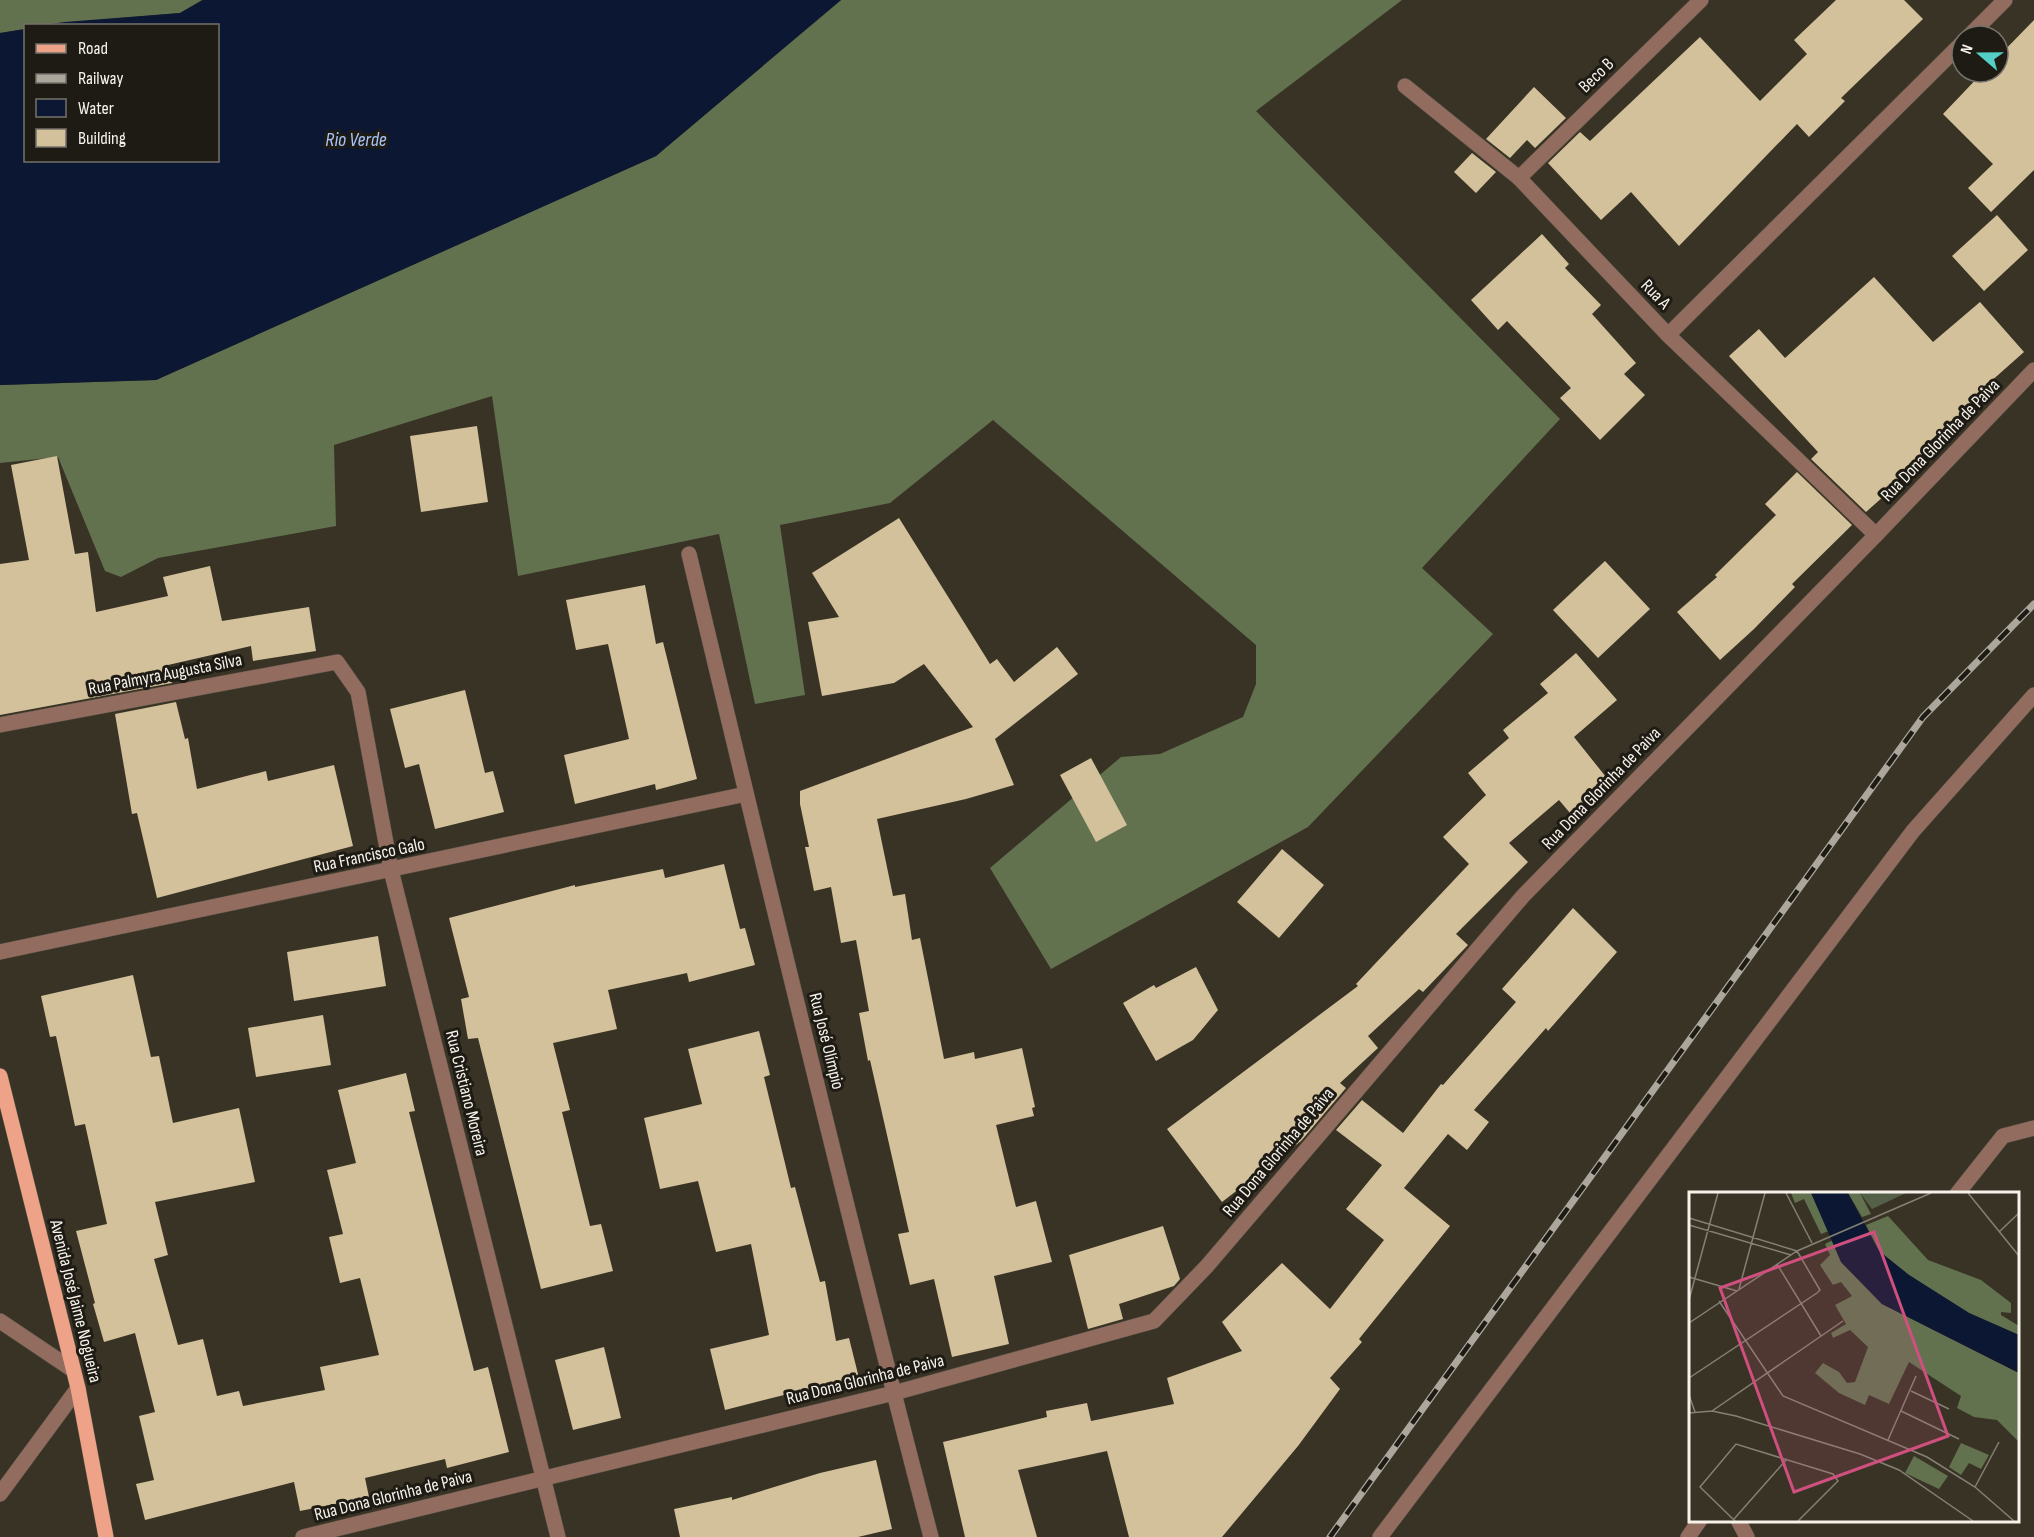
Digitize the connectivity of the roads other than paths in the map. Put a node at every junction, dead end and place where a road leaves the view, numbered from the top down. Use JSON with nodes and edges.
{"nodes":[{"id":1,"x":1701,"y":0,"type":"edge"},
{"id":2,"x":2005,"y":0,"type":"edge"},
{"id":3,"x":1981,"y":24,"type":"edge"},
{"id":4,"x":1950,"y":55,"type":"edge"},
{"id":5,"x":1405,"y":86,"type":"dead end"},
{"id":6,"x":1519,"y":178,"type":"junction"},
{"id":7,"x":1668,"y":335,"type":"junction"},
{"id":8,"x":2034,"y":370,"type":"edge"},
{"id":9,"x":1876,"y":535,"type":"junction"},
{"id":10,"x":689,"y":554,"type":"dead end"},
{"id":11,"x":338,"y":662,"type":"joint"},
{"id":12,"x":2034,"y":695,"type":"edge"},
{"id":13,"x":0,"y":725,"type":"edge"},
{"id":14,"x":746,"y":794,"type":"junction"},
{"id":15,"x":391,"y":870,"type":"junction"},
{"id":16,"x":0,"y":952,"type":"edge"},
{"id":17,"x":0,"y":1076,"type":"edge"},
{"id":18,"x":2034,"y":1128,"type":"edge"},
{"id":19,"x":1959,"y":1192,"type":"edge"},
{"id":20,"x":0,"y":1321,"type":"edge"},
{"id":21,"x":73,"y":1370,"type":"junction"},
{"id":22,"x":78,"y":1388,"type":"junction"},
{"id":23,"x":894,"y":1394,"type":"junction"},
{"id":24,"x":544,"y":1478,"type":"junction"},
{"id":25,"x":0,"y":1494,"type":"edge"},
{"id":26,"x":1699,"y":1522,"type":"edge"},
{"id":27,"x":1739,"y":1522,"type":"edge"},
{"id":28,"x":106,"y":1537,"type":"edge"},
{"id":29,"x":303,"y":1537,"type":"edge"},
{"id":30,"x":558,"y":1537,"type":"edge"},
{"id":31,"x":931,"y":1537,"type":"edge"},
{"id":32,"x":1380,"y":1537,"type":"edge"},
{"id":33,"x":1688,"y":1537,"type":"edge"},
{"id":34,"x":1747,"y":1537,"type":"edge"}],
"edges":[{"from":1,"to":6,"type":"street","name":"Beco B"},
{"from":2,"to":3,"type":"street"},
{"from":4,"to":7,"type":"street"},
{"from":5,"to":6,"type":"street","name":"Rua A"},
{"from":6,"to":7,"type":"street","name":"Rua A"},
{"from":7,"to":9,"type":"street","name":"Rua A"},
{"from":8,"to":9,"type":"street","name":"Rua Dona Glorinha de Paiva"},
{"from":9,"to":23,"type":"street","name":"Rua Dona Glorinha de Paiva"},
{"from":10,"to":14,"type":"street","name":"Rua José Olímpio"},
{"from":11,"to":13,"type":"street","name":"Rua Palmyra Augusta Silva"},
{"from":11,"to":15,"type":"street","name":"Rua Cristiano Moreira"},
{"from":12,"to":32,"type":"street"},
{"from":14,"to":15,"type":"street","name":"Rua Francisco Galo"},
{"from":14,"to":23,"type":"street","name":"Rua José Olímpio"},
{"from":15,"to":16,"type":"street","name":"Rua Francisco Galo"},
{"from":15,"to":24,"type":"street","name":"Rua Cristiano Moreira"},
{"from":17,"to":21,"type":"main road","name":"Avenida José Jaime Nogueira"},
{"from":18,"to":19,"type":"street"},
{"from":20,"to":21,"type":"street"},
{"from":21,"to":22,"type":"main road","name":"Avenida José Jaime Nogueira"},
{"from":22,"to":25,"type":"street"},
{"from":22,"to":28,"type":"main road","name":"Avenida José Jaime Nogueira"},
{"from":23,"to":24,"type":"street","name":"Rua Dona Glorinha de Paiva"},
{"from":23,"to":31,"type":"street","name":"Rua José Olímpio"},
{"from":24,"to":29,"type":"street","name":"Rua Dona Glorinha de Paiva"},
{"from":24,"to":30,"type":"street","name":"Rua Cristiano Moreira"},
{"from":26,"to":33,"type":"street"},
{"from":27,"to":34,"type":"street"}]}
